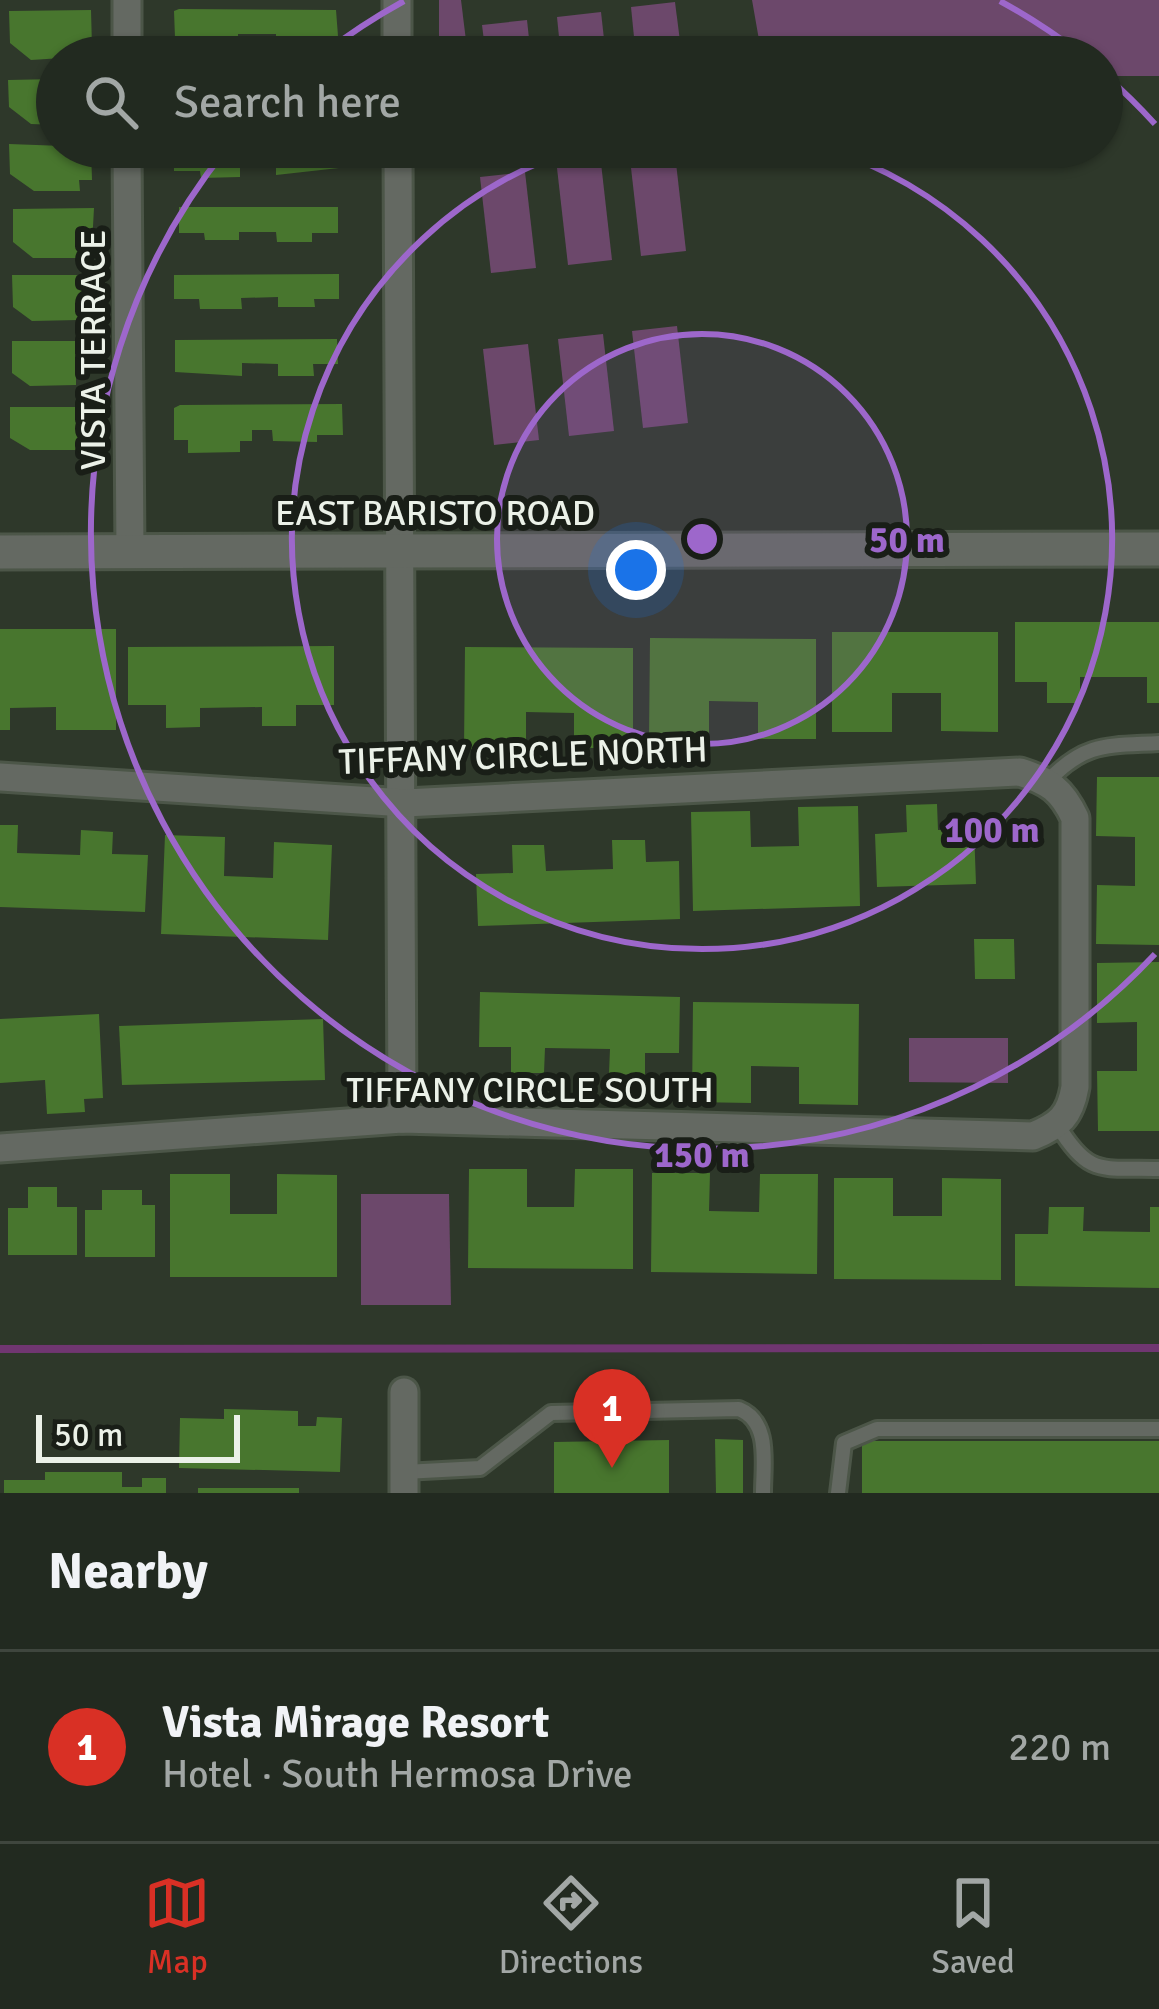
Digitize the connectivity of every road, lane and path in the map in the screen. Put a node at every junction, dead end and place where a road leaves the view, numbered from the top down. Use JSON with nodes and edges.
{"nodes":[{"id":1,"x":127,"y":0,"type":"edge"},
{"id":2,"x":397,"y":0,"type":"edge"},
{"id":3,"x":127,"y":36,"type":"edge"},
{"id":4,"x":397,"y":36,"type":"edge"},
{"id":5,"x":128,"y":168,"type":"edge"},
{"id":6,"x":398,"y":168,"type":"edge"},
{"id":7,"x":1159,"y":549,"type":"edge"},
{"id":8,"x":0,"y":552,"type":"edge"},
{"id":9,"x":130,"y":552,"type":"junction"},
{"id":10,"x":403,"y":553,"type":"junction"},
{"id":11,"x":1159,"y":743,"type":"edge"},
{"id":12,"x":0,"y":777,"type":"edge"},
{"id":13,"x":1048,"y":781,"type":"junction"},
{"id":14,"x":405,"y":803,"type":"junction"},
{"id":15,"x":402,"y":1119,"type":"junction"},
{"id":16,"x":1058,"y":1126,"type":"junction"},
{"id":17,"x":0,"y":1148,"type":"edge"},
{"id":18,"x":1159,"y":1169,"type":"edge"},
{"id":19,"x":404,"y":1392,"type":"dead end"},
{"id":20,"x":1159,"y":1429,"type":"edge"},
{"id":21,"x":404,"y":1482,"type":"edge"},
{"id":22,"x":763,"y":1493,"type":"edge"},
{"id":23,"x":838,"y":1493,"type":"edge"}],
"edges":[{"from":1,"to":3,"type":"street"},
{"from":2,"to":4,"type":"street"},
{"from":5,"to":9,"type":"street","name":"VISTA TERRACE"},
{"from":6,"to":10,"type":"street"},
{"from":7,"to":10,"type":"street","name":"EAST BARISTO ROAD"},
{"from":8,"to":9,"type":"street","name":"EAST BARISTO ROAD"},
{"from":9,"to":10,"type":"street","name":"EAST BARISTO ROAD"},
{"from":10,"to":14,"type":"street"},
{"from":11,"to":13,"type":"lane"},
{"from":12,"to":14,"type":"street","name":"TIFFANY CIRCLE NORTH"},
{"from":13,"to":14,"type":"street","name":"TIFFANY CIRCLE NORTH"},
{"from":13,"to":16,"type":"street"},
{"from":14,"to":15,"type":"street"},
{"from":15,"to":16,"type":"street","name":"TIFFANY CIRCLE SOUTH"},
{"from":15,"to":17,"type":"street","name":"TIFFANY CIRCLE SOUTH"},
{"from":16,"to":18,"type":"lane"},
{"from":19,"to":21,"type":"street"},
{"from":20,"to":23,"type":"lane"},
{"from":21,"to":22,"type":"lane"}]}
